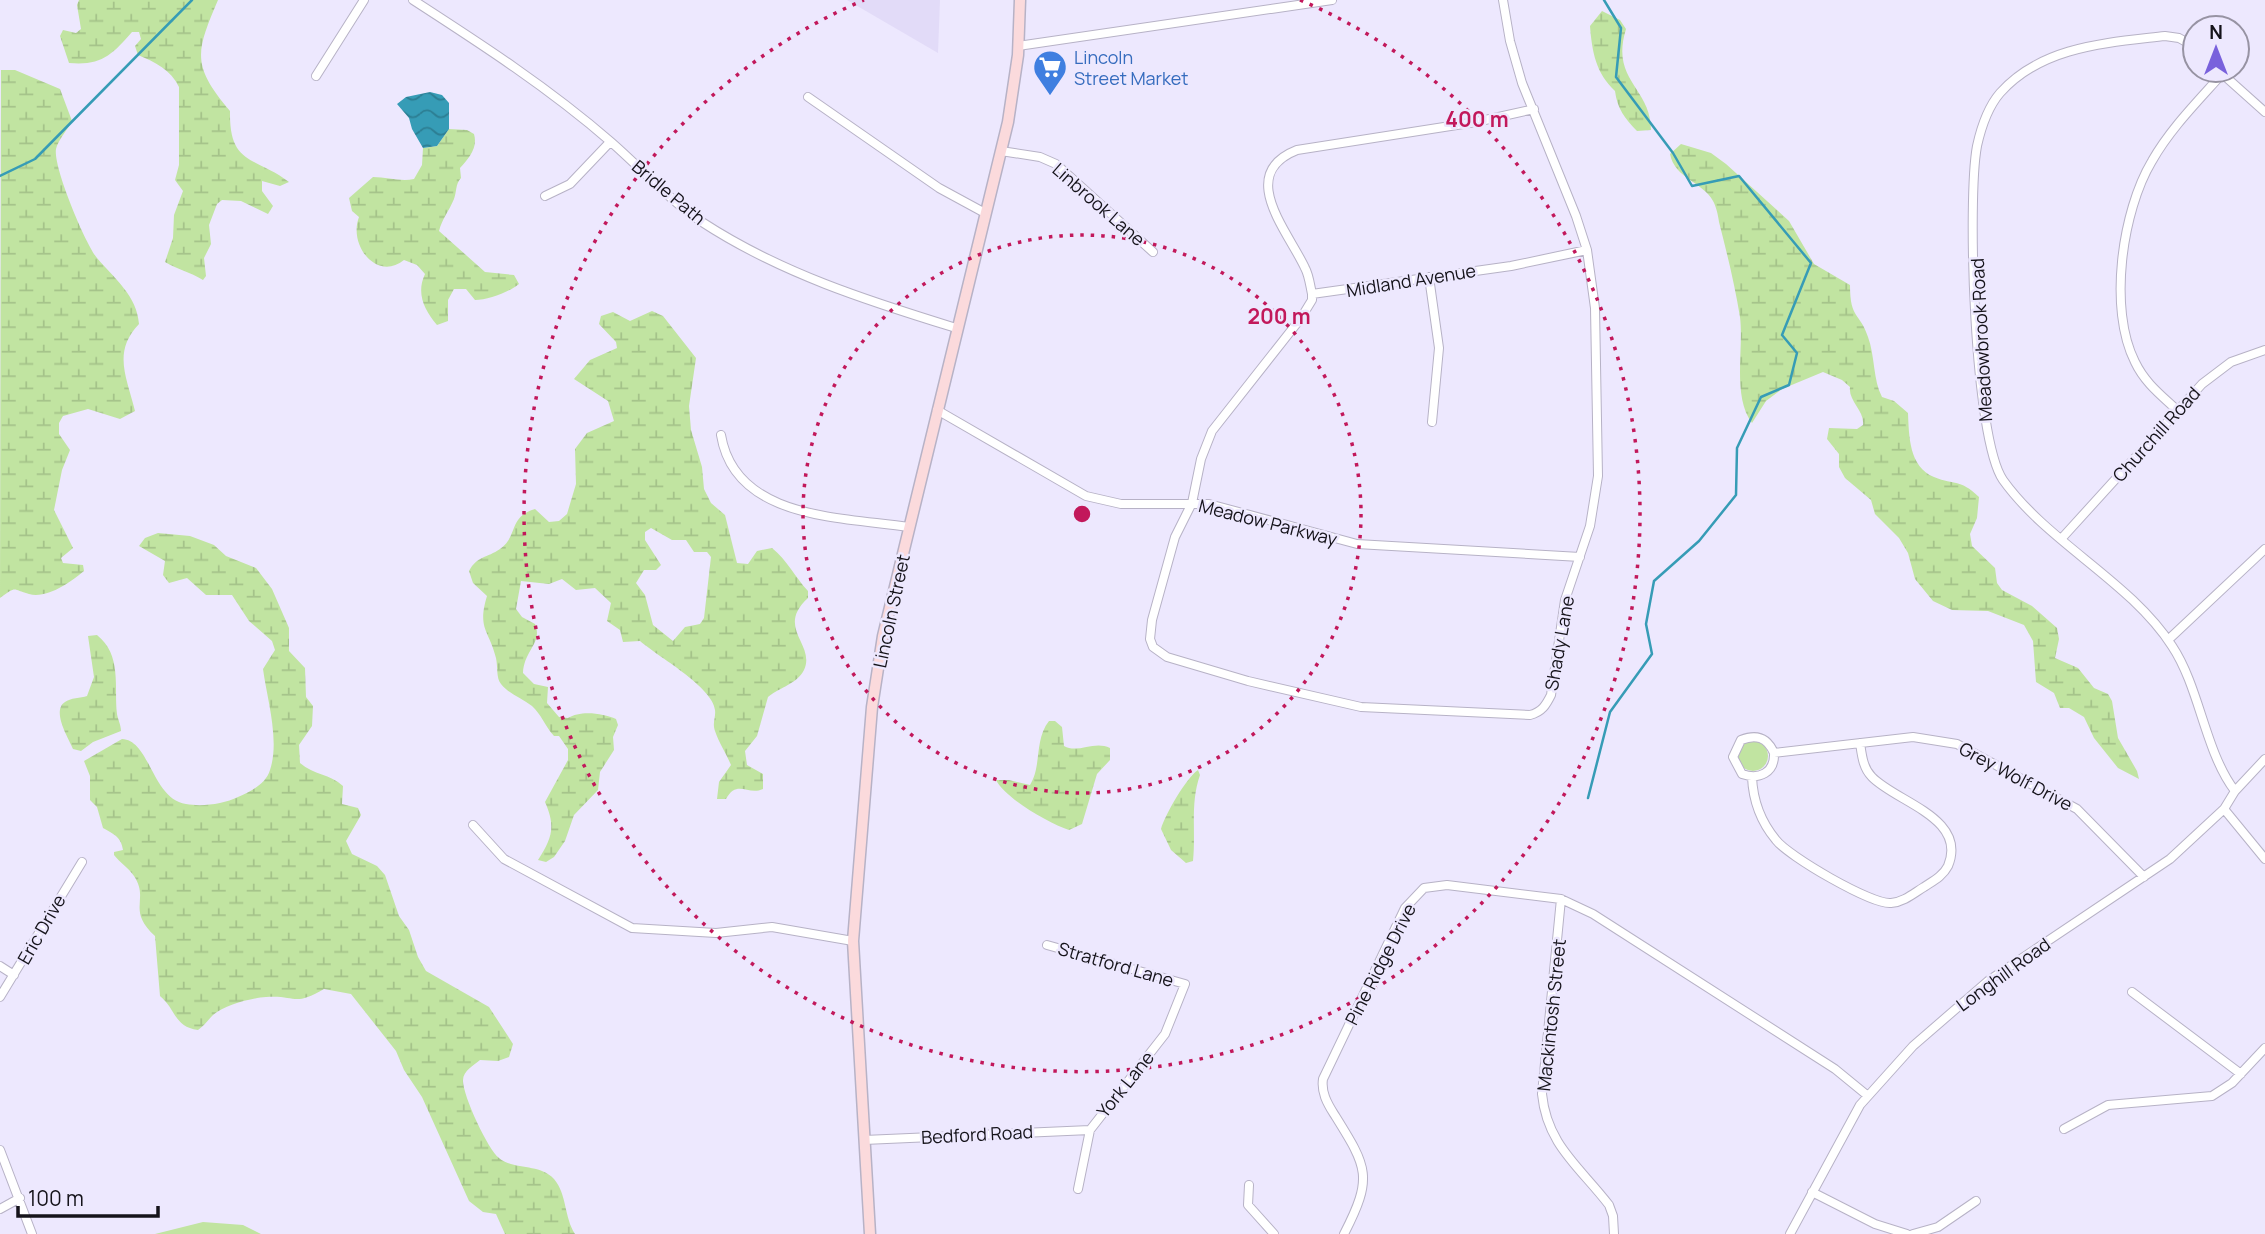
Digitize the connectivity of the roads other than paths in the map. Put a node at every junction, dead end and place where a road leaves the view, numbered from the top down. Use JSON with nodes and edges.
{"nodes":[{"id":1,"x":364,"y":0,"type":"edge"},
{"id":2,"x":413,"y":0,"type":"edge"},
{"id":3,"x":1020,"y":0,"type":"edge"},
{"id":4,"x":1332,"y":0,"type":"edge"},
{"id":5,"x":1503,"y":0,"type":"edge"},
{"id":6,"x":2181,"y":40,"type":"edge"},
{"id":7,"x":1018,"y":46,"type":"junction"},
{"id":8,"x":316,"y":76,"type":"dead end"},
{"id":9,"x":2210,"y":84,"type":"edge"},
{"id":10,"x":2234,"y":84,"type":"edge"},
{"id":11,"x":808,"y":97,"type":"dead end"},
{"id":12,"x":1534,"y":109,"type":"junction"},
{"id":13,"x":2265,"y":111,"type":"edge"},
{"id":14,"x":610,"y":142,"type":"junction"},
{"id":15,"x":1001,"y":151,"type":"junction"},
{"id":16,"x":545,"y":196,"type":"dead end"},
{"id":17,"x":985,"y":213,"type":"junction"},
{"id":18,"x":1587,"y":250,"type":"junction"},
{"id":19,"x":1153,"y":252,"type":"dead end"},
{"id":20,"x":1429,"y":276,"type":"junction"},
{"id":21,"x":1312,"y":294,"type":"junction"},
{"id":22,"x":956,"y":328,"type":"junction"},
{"id":23,"x":2265,"y":350,"type":"edge"},
{"id":24,"x":936,"y":410,"type":"junction"},
{"id":25,"x":2177,"y":410,"type":"junction"},
{"id":26,"x":1432,"y":422,"type":"dead end"},
{"id":27,"x":721,"y":435,"type":"dead end"},
{"id":28,"x":1192,"y":503,"type":"junction"},
{"id":29,"x":909,"y":527,"type":"junction"},
{"id":30,"x":2062,"y":538,"type":"junction"},
{"id":31,"x":2265,"y":550,"type":"edge"},
{"id":32,"x":1580,"y":557,"type":"junction"},
{"id":33,"x":2168,"y":640,"type":"junction"},
{"id":34,"x":1860,"y":743,"type":"junction"},
{"id":35,"x":1774,"y":753,"type":"junction"},
{"id":36,"x":2265,"y":759,"type":"edge"},
{"id":37,"x":1752,"y":777,"type":"junction"},
{"id":38,"x":2235,"y":792,"type":"junction"},
{"id":39,"x":2224,"y":809,"type":"junction"},
{"id":40,"x":473,"y":825,"type":"dead end"},
{"id":41,"x":2265,"y":859,"type":"edge"},
{"id":42,"x":82,"y":862,"type":"dead end"},
{"id":43,"x":2144,"y":877,"type":"junction"},
{"id":44,"x":1561,"y":899,"type":"junction"},
{"id":45,"x":853,"y":941,"type":"junction"},
{"id":46,"x":1047,"y":945,"type":"dead end"},
{"id":47,"x":0,"y":966,"type":"edge"},
{"id":48,"x":14,"y":975,"type":"junction"},
{"id":49,"x":1185,"y":984,"type":"joint"},
{"id":50,"x":2132,"y":992,"type":"dead end"},
{"id":51,"x":0,"y":996,"type":"edge"},
{"id":52,"x":2265,"y":1048,"type":"edge"},
{"id":53,"x":2241,"y":1074,"type":"junction"},
{"id":54,"x":1868,"y":1096,"type":"junction"},
{"id":55,"x":2064,"y":1129,"type":"dead end"},
{"id":56,"x":1090,"y":1130,"type":"junction"},
{"id":57,"x":864,"y":1140,"type":"junction"},
{"id":58,"x":0,"y":1150,"type":"edge"},
{"id":59,"x":1249,"y":1185,"type":"dead end"},
{"id":60,"x":1078,"y":1189,"type":"dead end"},
{"id":61,"x":1812,"y":1192,"type":"junction"},
{"id":62,"x":20,"y":1198,"type":"junction"},
{"id":63,"x":1976,"y":1200,"type":"dead end"},
{"id":64,"x":0,"y":1209,"type":"edge"},
{"id":65,"x":33,"y":1234,"type":"edge"},
{"id":66,"x":870,"y":1234,"type":"edge"},
{"id":67,"x":1274,"y":1234,"type":"edge"},
{"id":68,"x":1344,"y":1234,"type":"edge"},
{"id":69,"x":1614,"y":1234,"type":"edge"},
{"id":70,"x":1790,"y":1234,"type":"edge"},
{"id":71,"x":1907,"y":1234,"type":"edge"},
{"id":72,"x":1913,"y":1234,"type":"edge"}],
"edges":[{"from":1,"to":8,"type":"street"},
{"from":2,"to":14,"type":"street","name":"Bridle Path"},
{"from":3,"to":7,"type":"main road","name":"Lincoln Street"},
{"from":4,"to":7,"type":"street"},
{"from":5,"to":12,"type":"street","name":"Shady Lane"},
{"from":6,"to":30,"type":"street","name":"Meadowbrook Road"},
{"from":7,"to":15,"type":"main road","name":"Lincoln Street"},
{"from":9,"to":25,"type":"street"},
{"from":10,"to":13,"type":"street"},
{"from":11,"to":17,"type":"street"},
{"from":12,"to":18,"type":"street","name":"Shady Lane"},
{"from":12,"to":21,"type":"street"},
{"from":14,"to":16,"type":"street"},
{"from":14,"to":22,"type":"street","name":"Bridle Path"},
{"from":15,"to":17,"type":"main road","name":"Lincoln Street"},
{"from":15,"to":19,"type":"street","name":"Linbrook Lane"},
{"from":17,"to":22,"type":"main road","name":"Lincoln Street"},
{"from":18,"to":20,"type":"street","name":"Midland Avenue"},
{"from":18,"to":32,"type":"street","name":"Shady Lane"},
{"from":20,"to":21,"type":"street","name":"Midland Avenue"},
{"from":20,"to":26,"type":"street"},
{"from":21,"to":28,"type":"street"},
{"from":22,"to":24,"type":"main road","name":"Lincoln Street"},
{"from":23,"to":25,"type":"street","name":"Churchill Road"},
{"from":24,"to":28,"type":"street","name":"Meadow Parkway"},
{"from":24,"to":29,"type":"main road","name":"Lincoln Street"},
{"from":25,"to":30,"type":"street","name":"Churchill Road"},
{"from":27,"to":29,"type":"street"},
{"from":28,"to":32,"type":"street","name":"Meadow Parkway"},
{"from":28,"to":32,"type":"street","name":"Shady Lane"},
{"from":29,"to":45,"type":"main road","name":"Lincoln Street"},
{"from":30,"to":33,"type":"street","name":"Meadowbrook Road"},
{"from":31,"to":33,"type":"street"},
{"from":33,"to":38,"type":"street","name":"Meadowbrook Road"},
{"from":34,"to":35,"type":"street","name":"Grey Wolf Drive"},
{"from":34,"to":37,"type":"street"},
{"from":34,"to":43,"type":"street","name":"Grey Wolf Drive"},
{"from":35,"to":37,"type":"street"},
{"from":35,"to":37,"type":"street"},
{"from":36,"to":38,"type":"street","name":"Longhill Road"},
{"from":38,"to":39,"type":"street","name":"Longhill Road"},
{"from":39,"to":41,"type":"street"},
{"from":39,"to":43,"type":"street","name":"Longhill Road"},
{"from":40,"to":45,"type":"street"},
{"from":42,"to":48,"type":"street","name":"Eric Drive"},
{"from":43,"to":54,"type":"street","name":"Longhill Road"},
{"from":44,"to":54,"type":"street","name":"Pine Ridge Drive"},
{"from":44,"to":68,"type":"street","name":"Pine Ridge Drive"},
{"from":44,"to":69,"type":"street","name":"Mackintosh Street"},
{"from":45,"to":57,"type":"main road","name":"Lincoln Street"},
{"from":46,"to":49,"type":"street","name":"Stratford Lane"},
{"from":47,"to":48,"type":"street"},
{"from":48,"to":51,"type":"street","name":"Eric Drive"},
{"from":49,"to":56,"type":"street","name":"York Lane"},
{"from":50,"to":53,"type":"street"},
{"from":52,"to":53,"type":"street"},
{"from":53,"to":55,"type":"street"},
{"from":54,"to":61,"type":"street","name":"Longhill Road"},
{"from":56,"to":57,"type":"street","name":"Bedford Road"},
{"from":56,"to":60,"type":"street","name":"York Lane"},
{"from":57,"to":66,"type":"main road","name":"Lincoln Street"},
{"from":58,"to":62,"type":"street"},
{"from":59,"to":67,"type":"street"},
{"from":61,"to":70,"type":"street","name":"Longhill Road"},
{"from":61,"to":71,"type":"street"},
{"from":62,"to":64,"type":"street"},
{"from":62,"to":65,"type":"street"},
{"from":63,"to":72,"type":"street"}]}
